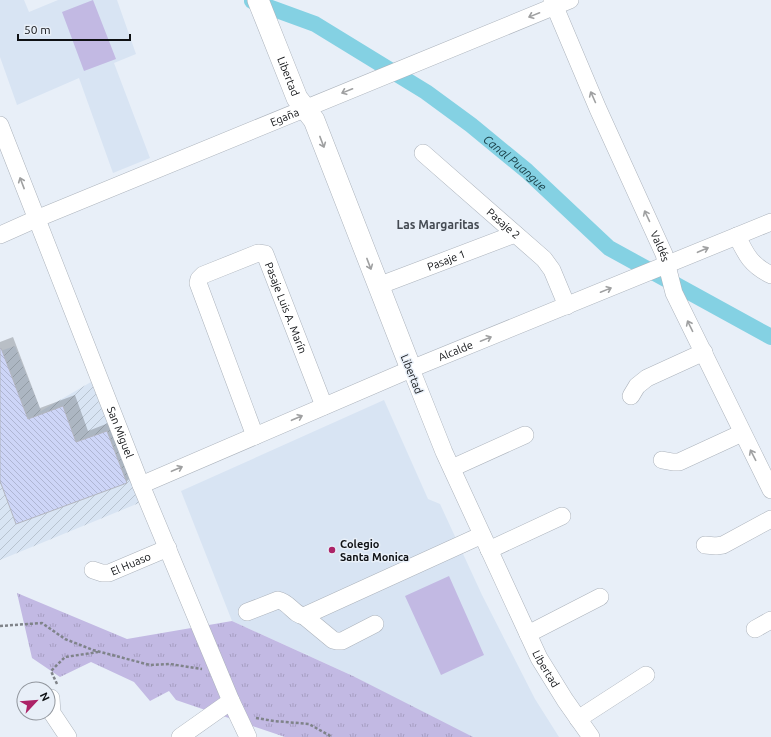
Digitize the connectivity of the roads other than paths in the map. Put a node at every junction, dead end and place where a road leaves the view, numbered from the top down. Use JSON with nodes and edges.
{"nodes":[{"id":1,"x":559,"y":2,"type":"edge"},
{"id":2,"x":261,"y":8,"type":"edge"},
{"id":3,"x":304,"y":108,"type":"junction"},
{"id":4,"x":0,"y":125,"type":"edge"},
{"id":5,"x":423,"y":153,"type":"dead end"},
{"id":6,"x":36,"y":219,"type":"junction"},
{"id":7,"x":771,"y":222,"type":"edge"},
{"id":8,"x":515,"y":234,"type":"junction"},
{"id":9,"x":0,"y":235,"type":"edge"},
{"id":10,"x":737,"y":236,"type":"junction"},
{"id":11,"x":667,"y":265,"type":"junction"},
{"id":12,"x":771,"y":275,"type":"edge"},
{"id":13,"x":378,"y":286,"type":"junction"},
{"id":14,"x":567,"y":306,"type":"junction"},
{"id":15,"x":704,"y":352,"type":"junction"},
{"id":16,"x":410,"y":369,"type":"junction"},
{"id":17,"x":631,"y":396,"type":"dead end"},
{"id":18,"x":324,"y":406,"type":"junction"},
{"id":19,"x":742,"y":433,"type":"junction"},
{"id":20,"x":525,"y":435,"type":"dead end"},
{"id":21,"x":255,"y":436,"type":"junction"},
{"id":22,"x":662,"y":460,"type":"dead end"},
{"id":23,"x":452,"y":468,"type":"junction"},
{"id":24,"x":141,"y":485,"type":"junction"},
{"id":25,"x":771,"y":490,"type":"edge"},
{"id":26,"x":562,"y":516,"type":"dead end"},
{"id":27,"x":771,"y":519,"type":"edge"},
{"id":28,"x":482,"y":535,"type":"junction"},
{"id":29,"x":705,"y":545,"type":"dead end"},
{"id":30,"x":168,"y":548,"type":"junction"},
{"id":31,"x":489,"y":550,"type":"junction"},
{"id":32,"x":92,"y":570,"type":"dead end"},
{"id":33,"x":600,"y":597,"type":"dead end"},
{"id":34,"x":247,"y":612,"type":"dead end"},
{"id":35,"x":304,"y":616,"type":"junction"},
{"id":36,"x":771,"y":620,"type":"edge"},
{"id":37,"x":375,"y":624,"type":"dead end"},
{"id":38,"x":756,"y":629,"type":"dead end"},
{"id":39,"x":528,"y":634,"type":"junction"},
{"id":40,"x":646,"y":675,"type":"dead end"},
{"id":41,"x":234,"y":708,"type":"junction"},
{"id":42,"x":56,"y":719,"type":"edge"},
{"id":43,"x":578,"y":719,"type":"junction"},
{"id":44,"x":68,"y":737,"type":"edge"},
{"id":45,"x":180,"y":737,"type":"edge"},
{"id":46,"x":248,"y":737,"type":"edge"},
{"id":47,"x":591,"y":737,"type":"edge"}],
"edges":[{"from":1,"to":3,"type":"street","name":"Egaña","one_way":true},
{"from":11,"to":1,"type":"street","name":"Valdés","one_way":true},
{"from":2,"to":3,"type":"main road","name":"Libertad"},
{"from":3,"to":6,"type":"street","name":"Egaña"},
{"from":3,"to":13,"type":"main road","name":"Libertad","one_way":true},
{"from":6,"to":4,"type":"street","name":"San Miguel","one_way":true},
{"from":5,"to":8,"type":"street","name":"Pasaje 2"},
{"from":6,"to":9,"type":"street","name":"Egaña"},
{"from":6,"to":24,"type":"street","name":"San Miguel"},
{"from":7,"to":10,"type":"street","name":"Alcalde"},
{"from":8,"to":13,"type":"street","name":"Pasaje 1"},
{"from":8,"to":14,"type":"street","name":"Pasaje 2"},
{"from":11,"to":10,"type":"street","name":"Alcalde","one_way":true},
{"from":10,"to":12,"type":"street"},
{"from":14,"to":11,"type":"street","name":"Alcalde","one_way":true},
{"from":15,"to":11,"type":"street","name":"Valdés","one_way":true},
{"from":13,"to":16,"type":"main road","name":"Libertad"},
{"from":16,"to":14,"type":"street","name":"Alcalde","one_way":true},
{"from":15,"to":17,"type":"street"},
{"from":15,"to":19,"type":"street","name":"Valdés"},
{"from":16,"to":18,"type":"street","name":"Alcalde"},
{"from":16,"to":23,"type":"street","name":"Libertad"},
{"from":21,"to":18,"type":"street","name":"Alcalde","one_way":true},
{"from":18,"to":21,"type":"street","name":"Pasaje Luis A. Marín"},
{"from":19,"to":22,"type":"street"},
{"from":25,"to":19,"type":"street","name":"Valdés","one_way":true},
{"from":20,"to":23,"type":"street"},
{"from":24,"to":21,"type":"street","name":"Alcalde","one_way":true},
{"from":23,"to":28,"type":"street","name":"Libertad"},
{"from":24,"to":30,"type":"street","name":"San Miguel"},
{"from":26,"to":31,"type":"street"},
{"from":27,"to":29,"type":"street"},
{"from":28,"to":31,"type":"street","name":"Libertad"},
{"from":28,"to":35,"type":"street"},
{"from":30,"to":32,"type":"street","name":"El Huaso"},
{"from":30,"to":41,"type":"street","name":"San Miguel"},
{"from":31,"to":39,"type":"street","name":"Libertad"},
{"from":33,"to":39,"type":"street"},
{"from":34,"to":35,"type":"street"},
{"from":35,"to":37,"type":"street"},
{"from":36,"to":38,"type":"street"},
{"from":39,"to":43,"type":"street","name":"Libertad"},
{"from":40,"to":43,"type":"street"},
{"from":41,"to":45,"type":"street"},
{"from":41,"to":46,"type":"street","name":"San Miguel"},
{"from":42,"to":44,"type":"street"},
{"from":43,"to":47,"type":"street","name":"Libertad"}]}
